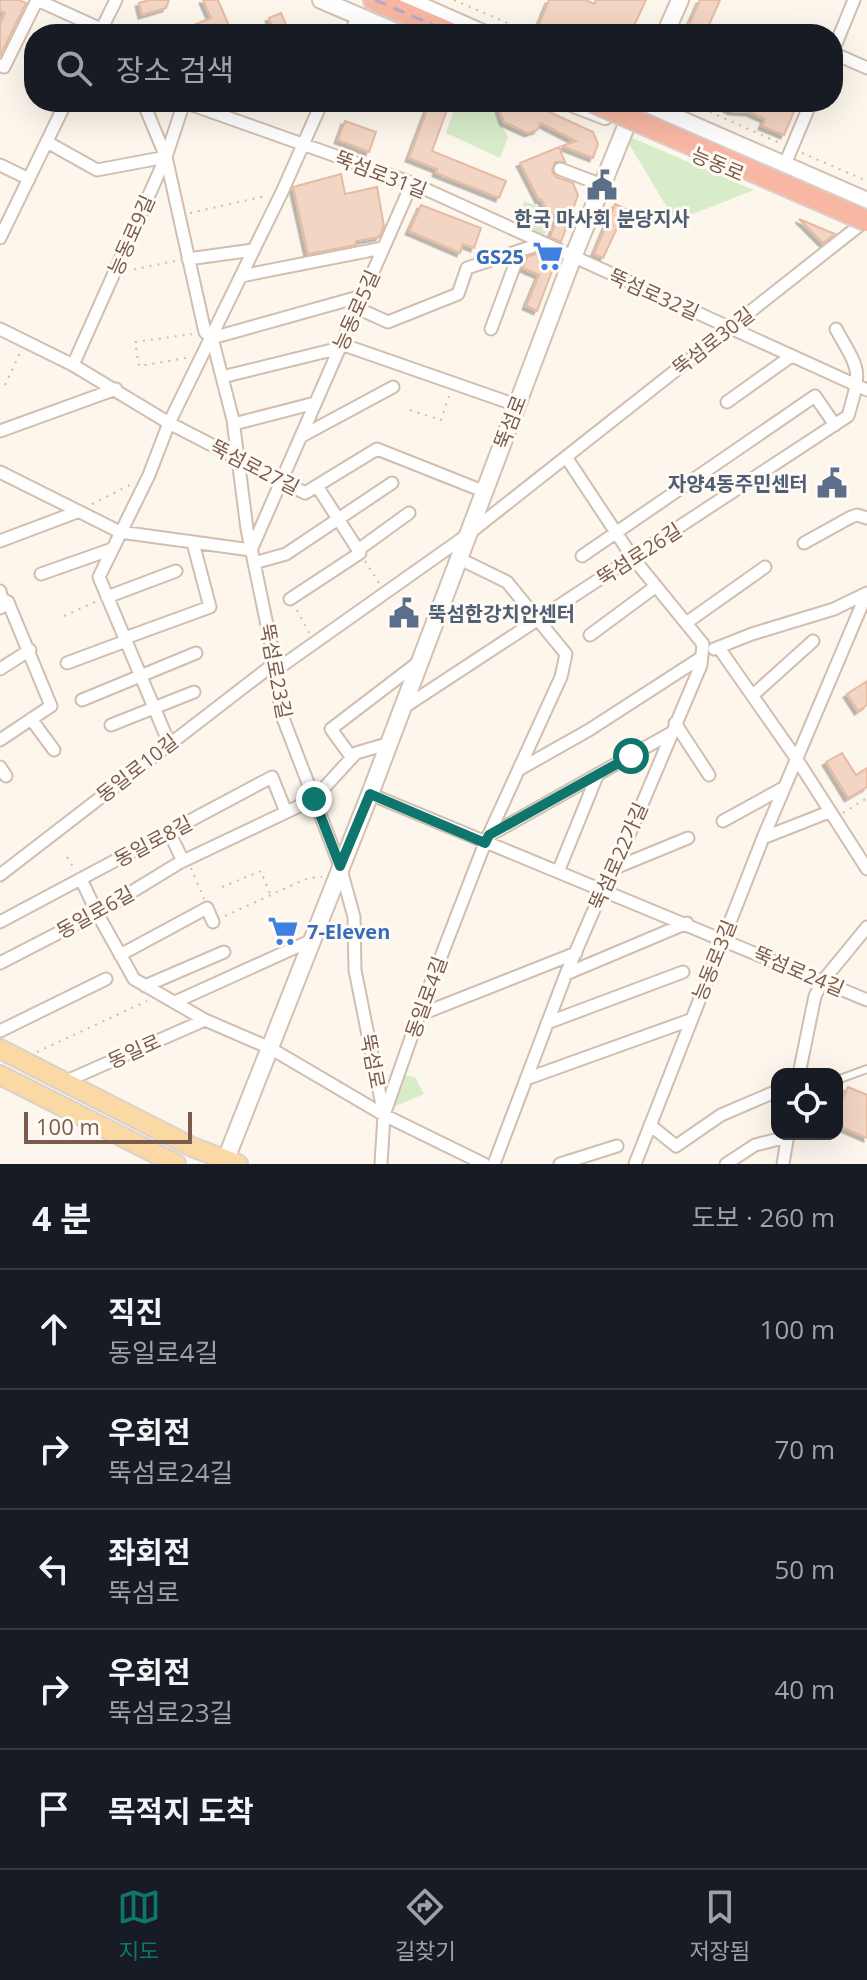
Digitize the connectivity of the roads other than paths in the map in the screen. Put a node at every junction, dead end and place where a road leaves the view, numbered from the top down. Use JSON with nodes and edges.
{"nodes":[{"id":1,"x":116,"y":0,"type":"edge"},
{"id":2,"x":321,"y":0,"type":"edge"},
{"id":3,"x":374,"y":0,"type":"edge"},
{"id":4,"x":408,"y":0,"type":"edge"},
{"id":5,"x":680,"y":0,"type":"edge"},
{"id":6,"x":854,"y":0,"type":"edge"},
{"id":7,"x":358,"y":8,"type":"edge"},
{"id":8,"x":25,"y":24,"type":"edge"},
{"id":9,"x":88,"y":24,"type":"edge"},
{"id":10,"x":108,"y":24,"type":"edge"},
{"id":11,"x":384,"y":24,"type":"edge"},
{"id":12,"x":406,"y":24,"type":"edge"},
{"id":13,"x":430,"y":24,"type":"edge"},
{"id":14,"x":462,"y":24,"type":"edge"},
{"id":15,"x":669,"y":24,"type":"edge"},
{"id":16,"x":24,"y":26,"type":"edge"},
{"id":17,"x":843,"y":27,"type":"edge"},
{"id":18,"x":843,"y":57,"type":"edge"},
{"id":19,"x":0,"y":65,"type":"edge"},
{"id":20,"x":867,"y":68,"type":"edge"},
{"id":21,"x":61,"y":112,"type":"edge"},
{"id":22,"x":147,"y":112,"type":"edge"},
{"id":23,"x":181,"y":112,"type":"edge"},
{"id":24,"x":212,"y":112,"type":"edge"},
{"id":25,"x":318,"y":112,"type":"edge"},
{"id":26,"x":594,"y":112,"type":"edge"},
{"id":27,"x":616,"y":112,"type":"edge"},
{"id":28,"x":631,"y":112,"type":"edge"},
{"id":29,"x":634,"y":112,"type":"edge"},
{"id":30,"x":667,"y":112,"type":"edge"},
{"id":31,"x":807,"y":112,"type":"edge"},
{"id":32,"x":627,"y":125,"type":"junction"},
{"id":33,"x":47,"y":142,"type":"junction"},
{"id":34,"x":304,"y":145,"type":"junction"},
{"id":35,"x":788,"y":156,"type":"junction"},
{"id":36,"x":166,"y":157,"type":"junction"},
{"id":37,"x":0,"y":165,"type":"edge"},
{"id":38,"x":560,"y":169,"type":"dead end"},
{"id":39,"x":29,"y":179,"type":"junction"},
{"id":40,"x":412,"y":183,"type":"junction"},
{"id":41,"x":602,"y":185,"type":"junction"},
{"id":42,"x":867,"y":201,"type":"edge"},
{"id":43,"x":865,"y":222,"type":"edge"},
{"id":44,"x":0,"y":238,"type":"edge"},
{"id":45,"x":543,"y":243,"type":"junction"},
{"id":46,"x":383,"y":248,"type":"junction"},
{"id":47,"x":253,"y":250,"type":"junction"},
{"id":48,"x":520,"y":251,"type":"junction"},
{"id":49,"x":573,"y":257,"type":"junction"},
{"id":50,"x":188,"y":259,"type":"junction"},
{"id":51,"x":241,"y":276,"type":"junction"},
{"id":52,"x":360,"y":302,"type":"junction"},
{"id":53,"x":730,"y":328,"type":"junction"},
{"id":54,"x":0,"y":329,"type":"edge"},
{"id":55,"x":491,"y":329,"type":"dead end"},
{"id":56,"x":836,"y":329,"type":"dead end"},
{"id":57,"x":208,"y":335,"type":"junction"},
{"id":58,"x":340,"y":346,"type":"junction"},
{"id":59,"x":790,"y":357,"type":"junction"},
{"id":60,"x":73,"y":365,"type":"junction"},
{"id":61,"x":222,"y":377,"type":"junction"},
{"id":62,"x":393,"y":387,"type":"dead end"},
{"id":63,"x":862,"y":388,"type":"edge"},
{"id":64,"x":116,"y":389,"type":"junction"},
{"id":65,"x":727,"y":402,"type":"dead end"},
{"id":66,"x":315,"y":403,"type":"junction"},
{"id":67,"x":516,"y":405,"type":"junction"},
{"id":68,"x":169,"y":423,"type":"junction"},
{"id":69,"x":234,"y":424,"type":"junction"},
{"id":70,"x":835,"y":425,"type":"junction"},
{"id":71,"x":0,"y":431,"type":"edge"},
{"id":72,"x":301,"y":436,"type":"junction"},
{"id":73,"x":566,"y":457,"type":"junction"},
{"id":74,"x":240,"y":459,"type":"junction"},
{"id":75,"x":0,"y":472,"type":"edge"},
{"id":76,"x":281,"y":481,"type":"junction"},
{"id":77,"x":392,"y":483,"type":"dead end"},
{"id":78,"x":317,"y":486,"type":"junction"},
{"id":79,"x":483,"y":491,"type":"junction"},
{"id":80,"x":77,"y":512,"type":"junction"},
{"id":81,"x":409,"y":513,"type":"dead end"},
{"id":82,"x":337,"y":517,"type":"junction"},
{"id":83,"x":867,"y":518,"type":"edge"},
{"id":84,"x":120,"y":532,"type":"junction"},
{"id":85,"x":617,"y":533,"type":"junction"},
{"id":86,"x":467,"y":535,"type":"junction"},
{"id":87,"x":0,"y":541,"type":"edge"},
{"id":88,"x":193,"y":543,"type":"junction"},
{"id":89,"x":804,"y":543,"type":"dead end"},
{"id":90,"x":112,"y":549,"type":"junction"},
{"id":91,"x":251,"y":550,"type":"junction"},
{"id":92,"x":359,"y":552,"type":"junction"},
{"id":93,"x":582,"y":556,"type":"dead end"},
{"id":94,"x":458,"y":558,"type":"junction"},
{"id":95,"x":633,"y":558,"type":"junction"},
{"id":96,"x":254,"y":563,"type":"junction"},
{"id":97,"x":765,"y":567,"type":"dead end"},
{"id":98,"x":176,"y":571,"type":"dead end"},
{"id":99,"x":41,"y":574,"type":"dead end"},
{"id":100,"x":655,"y":587,"type":"junction"},
{"id":101,"x":0,"y":591,"type":"edge"},
{"id":102,"x":385,"y":593,"type":"joint"},
{"id":103,"x":867,"y":593,"type":"edge"},
{"id":104,"x":107,"y":597,"type":"junction"},
{"id":105,"x":290,"y":599,"type":"road end"},
{"id":106,"x":4,"y":605,"type":"edge"},
{"id":107,"x":537,"y":618,"type":"junction"},
{"id":108,"x":686,"y":623,"type":"junction"},
{"id":109,"x":590,"y":635,"type":"dead end"},
{"id":110,"x":126,"y":640,"type":"junction"},
{"id":111,"x":813,"y":641,"type":"dead end"},
{"id":112,"x":719,"y":648,"type":"junction"},
{"id":113,"x":30,"y":650,"type":"junction"},
{"id":114,"x":703,"y":651,"type":"junction"},
{"id":115,"x":196,"y":653,"type":"dead end"},
{"id":116,"x":421,"y":660,"type":"junction"},
{"id":117,"x":67,"y":663,"type":"dead end"},
{"id":118,"x":276,"y":666,"type":"junction"},
{"id":119,"x":0,"y":669,"type":"edge"},
{"id":120,"x":141,"y":676,"type":"junction"},
{"id":121,"x":194,"y":692,"type":"dead end"},
{"id":122,"x":753,"y":695,"type":"junction"},
{"id":123,"x":82,"y":700,"type":"dead end"},
{"id":124,"x":155,"y":709,"type":"junction"},
{"id":125,"x":403,"y":709,"type":"junction"},
{"id":126,"x":31,"y":719,"type":"junction"},
{"id":127,"x":111,"y":725,"type":"dead end"},
{"id":128,"x":673,"y":728,"type":"junction"},
{"id":129,"x":0,"y":740,"type":"edge"},
{"id":130,"x":169,"y":743,"type":"junction"},
{"id":131,"x":390,"y":743,"type":"junction"},
{"id":132,"x":54,"y":750,"type":"dead end"},
{"id":133,"x":352,"y":758,"type":"junction"},
{"id":134,"x":796,"y":758,"type":"junction"},
{"id":135,"x":519,"y":769,"type":"junction"},
{"id":136,"x":597,"y":775,"type":"junction"},
{"id":137,"x":709,"y":775,"type":"dead end"},
{"id":138,"x":784,"y":788,"type":"junction"},
{"id":139,"x":370,"y":794,"type":"junction"},
{"id":140,"x":314,"y":799,"type":"junction"},
{"id":141,"x":286,"y":812,"type":"junction"},
{"id":142,"x":829,"y":812,"type":"junction"},
{"id":143,"x":723,"y":821,"type":"dead end"},
{"id":144,"x":169,"y":832,"type":"junction"},
{"id":145,"x":688,"y":838,"type":"dead end"},
{"id":146,"x":763,"y":838,"type":"junction"},
{"id":147,"x":487,"y":839,"type":"junction"},
{"id":148,"x":186,"y":860,"type":"junction"},
{"id":149,"x":615,"y":868,"type":"junction"},
{"id":150,"x":867,"y":869,"type":"edge"},
{"id":151,"x":338,"y":871,"type":"junction"},
{"id":152,"x":558,"y":872,"type":"junction"},
{"id":153,"x":0,"y":874,"type":"edge"},
{"id":154,"x":81,"y":879,"type":"junction"},
{"id":155,"x":603,"y":889,"type":"junction"},
{"id":156,"x":97,"y":913,"type":"junction"},
{"id":157,"x":0,"y":922,"type":"edge"},
{"id":158,"x":213,"y":922,"type":"road end"},
{"id":159,"x":687,"y":923,"type":"junction"},
{"id":160,"x":867,"y":927,"type":"edge"},
{"id":161,"x":722,"y":939,"type":"junction"},
{"id":162,"x":312,"y":940,"type":"junction"},
{"id":163,"x":224,"y":952,"type":"dead end"},
{"id":164,"x":576,"y":953,"type":"junction"},
{"id":165,"x":120,"y":955,"type":"junction"},
{"id":166,"x":0,"y":963,"type":"edge"},
{"id":167,"x":683,"y":972,"type":"dead end"},
{"id":168,"x":566,"y":974,"type":"junction"},
{"id":169,"x":106,"y":979,"type":"dead end"},
{"id":170,"x":822,"y":982,"type":"junction"},
{"id":171,"x":145,"y":986,"type":"junction"},
{"id":172,"x":867,"y":1000,"type":"edge"},
{"id":173,"x":175,"y":1002,"type":"junction"},
{"id":174,"x":419,"y":1015,"type":"junction"},
{"id":175,"x":205,"y":1020,"type":"junction"},
{"id":176,"x":690,"y":1020,"type":"junction"},
{"id":177,"x":547,"y":1023,"type":"junction"},
{"id":178,"x":0,"y":1031,"type":"edge"},
{"id":179,"x":270,"y":1048,"type":"junction"},
{"id":180,"x":0,"y":1049,"type":"edge"},
{"id":181,"x":0,"y":1062,"type":"edge"},
{"id":182,"x":800,"y":1068,"type":"edge"},
{"id":183,"x":867,"y":1069,"type":"edge"},
{"id":184,"x":0,"y":1075,"type":"edge"},
{"id":185,"x":843,"y":1078,"type":"edge"},
{"id":186,"x":526,"y":1079,"type":"junction"},
{"id":187,"x":64,"y":1082,"type":"junction"},
{"id":188,"x":0,"y":1089,"type":"edge"},
{"id":189,"x":771,"y":1094,"type":"edge"},
{"id":190,"x":384,"y":1115,"type":"junction"},
{"id":191,"x":650,"y":1125,"type":"junction"},
{"id":192,"x":773,"y":1140,"type":"edge"},
{"id":193,"x":787,"y":1140,"type":"edge"},
{"id":194,"x":617,"y":1146,"type":"dead end"},
{"id":195,"x":229,"y":1162,"type":"edge"},
{"id":196,"x":150,"y":1164,"type":"edge"},
{"id":197,"x":176,"y":1164,"type":"edge"},
{"id":198,"x":200,"y":1164,"type":"edge"},
{"id":199,"x":381,"y":1164,"type":"edge"},
{"id":200,"x":484,"y":1164,"type":"edge"},
{"id":201,"x":494,"y":1164,"type":"edge"},
{"id":202,"x":560,"y":1164,"type":"edge"},
{"id":203,"x":635,"y":1164,"type":"edge"},
{"id":204,"x":726,"y":1164,"type":"edge"},
{"id":205,"x":783,"y":1164,"type":"edge"}],
"edges":[{"from":1,"to":10,"type":"street"},
{"from":2,"to":7,"type":"main road"},
{"from":3,"to":13,"type":"highway"},
{"from":4,"to":14,"type":"main road"},
{"from":5,"to":15,"type":"main road"},
{"from":6,"to":17,"type":"street"},
{"from":7,"to":11,"type":"main road"},
{"from":7,"to":12,"type":"highway"},
{"from":8,"to":9,"type":"street"},
{"from":16,"to":19,"type":"street"},
{"from":18,"to":20,"type":"street"},
{"from":21,"to":33,"type":"street"},
{"from":22,"to":36,"type":"street","name":"뚝섬로23길"},
{"from":23,"to":36,"type":"street","name":"능동로9길"},
{"from":24,"to":34,"type":"street","name":"뚝섬로31길"},
{"from":25,"to":34,"type":"street"},
{"from":26,"to":32,"type":"main road","name":"능동로"},
{"from":27,"to":43,"type":"highway","bridge":true},
{"from":28,"to":43,"type":"highway"},
{"from":29,"to":32,"type":"main road","name":"뚝섬로"},
{"from":30,"to":35,"type":"main road","name":"능동로"},
{"from":31,"to":35,"type":"street"},
{"from":32,"to":41,"type":"main road","name":"뚝섬로"},
{"from":32,"to":43,"type":"main road","name":"능동로"},
{"from":33,"to":36,"type":"street"},
{"from":33,"to":39,"type":"street"},
{"from":34,"to":40,"type":"street","name":"뚝섬로31길"},
{"from":34,"to":47,"type":"street"},
{"from":35,"to":42,"type":"main road","name":"능동로"},
{"from":36,"to":50,"type":"street","name":"뚝섬로23길"},
{"from":36,"to":60,"type":"street","name":"능동로9길"},
{"from":37,"to":39,"type":"street"},
{"from":38,"to":41,"type":"street"},
{"from":39,"to":44,"type":"street"},
{"from":40,"to":45,"type":"street","name":"뚝섬로31길"},
{"from":40,"to":46,"type":"street","name":"능동로5길"},
{"from":41,"to":49,"type":"main road","name":"뚝섬로"},
{"from":43,"to":53,"type":"street","name":"뚝섬로30길"},
{"from":45,"to":48,"type":"street"},
{"from":45,"to":49,"type":"street","name":"뚝섬로31길"},
{"from":46,"to":51,"type":"street"},
{"from":46,"to":52,"type":"street","name":"능동로5길"},
{"from":47,"to":50,"type":"street"},
{"from":47,"to":51,"type":"street"},
{"from":48,"to":52,"type":"street"},
{"from":48,"to":55,"type":"street"},
{"from":49,"to":53,"type":"street","name":"뚝섬로32길"},
{"from":49,"to":67,"type":"main road","name":"뚝섬로"},
{"from":50,"to":57,"type":"street","name":"뚝섬로23길"},
{"from":51,"to":57,"type":"street"},
{"from":52,"to":57,"type":"street"},
{"from":52,"to":58,"type":"street","name":"능동로5길"},
{"from":53,"to":59,"type":"street","name":"뚝섬로32길"},
{"from":53,"to":73,"type":"street","name":"뚝섬로30길"},
{"from":54,"to":60,"type":"street","name":"뚝섬로27길"},
{"from":56,"to":63,"type":"street"},
{"from":57,"to":61,"type":"street","name":"뚝섬로23길"},
{"from":57,"to":68,"type":"street"},
{"from":58,"to":61,"type":"street"},
{"from":58,"to":66,"type":"street","name":"능동로5길"},
{"from":58,"to":67,"type":"street"},
{"from":59,"to":63,"type":"street","name":"뚝섬로32길"},
{"from":59,"to":65,"type":"street"},
{"from":60,"to":64,"type":"street","name":"뚝섬로27길"},
{"from":61,"to":69,"type":"street","name":"뚝섬로23길"},
{"from":62,"to":72,"type":"street"},
{"from":63,"to":70,"type":"street","name":"뚝섬로26길"},
{"from":64,"to":68,"type":"street","name":"뚝섬로27길"},
{"from":64,"to":71,"type":"street"},
{"from":66,"to":69,"type":"street"},
{"from":66,"to":72,"type":"street","name":"능동로5길"},
{"from":67,"to":79,"type":"main road","name":"뚝섬로"},
{"from":68,"to":74,"type":"street","name":"뚝섬로27길"},
{"from":68,"to":84,"type":"street"},
{"from":69,"to":74,"type":"street","name":"뚝섬로23길"},
{"from":70,"to":85,"type":"street"},
{"from":70,"to":95,"type":"street","name":"뚝섬로26길"},
{"from":72,"to":76,"type":"street","name":"능동로5길"},
{"from":73,"to":85,"type":"street"},
{"from":73,"to":86,"type":"street","name":"뚝섬로30길"},
{"from":74,"to":76,"type":"street","name":"뚝섬로27길"},
{"from":74,"to":91,"type":"street","name":"뚝섬로23길"},
{"from":75,"to":80,"type":"street"},
{"from":76,"to":78,"type":"street","name":"뚝섬로27길"},
{"from":76,"to":91,"type":"street","name":"능동로5길"},
{"from":77,"to":82,"type":"street"},
{"from":78,"to":79,"type":"street","name":"뚝섬로27길"},
{"from":78,"to":82,"type":"street"},
{"from":79,"to":86,"type":"main road","name":"뚝섬로"},
{"from":80,"to":84,"type":"street"},
{"from":80,"to":87,"type":"street"},
{"from":81,"to":92,"type":"street"},
{"from":82,"to":92,"type":"street"},
{"from":82,"to":96,"type":"street"},
{"from":83,"to":89,"type":"street"},
{"from":84,"to":88,"type":"street"},
{"from":84,"to":90,"type":"street"},
{"from":85,"to":93,"type":"street"},
{"from":85,"to":95,"type":"street"},
{"from":86,"to":94,"type":"main road","name":"뚝섬로"},
{"from":86,"to":102,"type":"street","name":"뚝섬로30길"},
{"from":88,"to":91,"type":"street"},
{"from":88,"to":110,"type":"street"},
{"from":90,"to":99,"type":"street"},
{"from":90,"to":104,"type":"street"},
{"from":91,"to":96,"type":"street","name":"뚝섬로23길"},
{"from":92,"to":105,"type":"street"},
{"from":94,"to":107,"type":"street","name":"동일로4길"},
{"from":94,"to":116,"type":"main road","name":"뚝섬로"},
{"from":95,"to":100,"type":"street"},
{"from":95,"to":107,"type":"street","name":"뚝섬로26길"},
{"from":96,"to":118,"type":"street","name":"뚝섬로23길"},
{"from":97,"to":108,"type":"street"},
{"from":98,"to":104,"type":"street"},
{"from":100,"to":108,"type":"street"},
{"from":100,"to":109,"type":"street"},
{"from":101,"to":106,"type":"street"},
{"from":102,"to":118,"type":"street","name":"동일로10길"},
{"from":103,"to":112,"type":"street"},
{"from":103,"to":134,"type":"street","name":"능동로3길"},
{"from":104,"to":110,"type":"street"},
{"from":106,"to":113,"type":"street"},
{"from":107,"to":125,"type":"street","name":"뚝섬로26길"},
{"from":107,"to":135,"type":"street","name":"동일로4길"},
{"from":108,"to":114,"type":"street"},
{"from":110,"to":117,"type":"street"},
{"from":110,"to":120,"type":"street"},
{"from":111,"to":122,"type":"street"},
{"from":112,"to":114,"type":"street"},
{"from":112,"to":122,"type":"street"},
{"from":113,"to":119,"type":"street"},
{"from":113,"to":126,"type":"street"},
{"from":114,"to":128,"type":"street","name":"뚝섬로22가길"},
{"from":114,"to":135,"type":"street"},
{"from":115,"to":120,"type":"street"},
{"from":116,"to":125,"type":"main road","name":"뚝섬로"},
{"from":116,"to":133,"type":"street"},
{"from":118,"to":130,"type":"street","name":"동일로10길"},
{"from":118,"to":140,"type":"street","name":"뚝섬로23길"},
{"from":120,"to":123,"type":"street"},
{"from":120,"to":124,"type":"street"},
{"from":121,"to":124,"type":"street"},
{"from":122,"to":134,"type":"street"},
{"from":124,"to":127,"type":"street"},
{"from":124,"to":130,"type":"street"},
{"from":125,"to":131,"type":"main road","name":"뚝섬로"},
{"from":126,"to":129,"type":"street"},
{"from":126,"to":132,"type":"street"},
{"from":128,"to":136,"type":"street"},
{"from":128,"to":137,"type":"street"},
{"from":128,"to":149,"type":"street","name":"뚝섬로22가길"},
{"from":130,"to":153,"type":"street","name":"동일로10길"},
{"from":131,"to":133,"type":"street"},
{"from":131,"to":139,"type":"main road","name":"뚝섬로"},
{"from":133,"to":140,"type":"street"},
{"from":134,"to":138,"type":"street","name":"능동로3길"},
{"from":134,"to":142,"type":"street"},
{"from":135,"to":147,"type":"street","name":"동일로4길"},
{"from":136,"to":147,"type":"street"},
{"from":136,"to":152,"type":"street"},
{"from":138,"to":143,"type":"street"},
{"from":138,"to":146,"type":"street","name":"능동로3길"},
{"from":139,"to":147,"type":"street","name":"뚝섬로24길"},
{"from":139,"to":151,"type":"main road","name":"뚝섬로"},
{"from":140,"to":141,"type":"street","name":"동일로6길"},
{"from":140,"to":151,"type":"street","name":"뚝섬로23길"},
{"from":141,"to":144,"type":"street","name":"동일로8길"},
{"from":141,"to":148,"type":"street","name":"동일로6길"},
{"from":142,"to":146,"type":"street"},
{"from":142,"to":150,"type":"street"},
{"from":144,"to":148,"type":"street"},
{"from":144,"to":154,"type":"street","name":"동일로8길"},
{"from":145,"to":149,"type":"street"},
{"from":146,"to":161,"type":"street","name":"능동로3길"},
{"from":147,"to":152,"type":"street","name":"뚝섬로24길"},
{"from":147,"to":174,"type":"street","name":"동일로4길"},
{"from":148,"to":156,"type":"street","name":"동일로6길"},
{"from":149,"to":155,"type":"street","name":"뚝섬로22가길"},
{"from":151,"to":162,"type":"main road","name":"뚝섬로"},
{"from":151,"to":190,"type":"street","name":"뚝섬로"},
{"from":152,"to":155,"type":"street","name":"뚝섬로24길"},
{"from":154,"to":156,"type":"street"},
{"from":154,"to":157,"type":"street","name":"동일로8길"},
{"from":155,"to":159,"type":"street","name":"뚝섬로24길"},
{"from":155,"to":164,"type":"street","name":"뚝섬로22가길"},
{"from":156,"to":165,"type":"street"},
{"from":156,"to":166,"type":"street","name":"동일로6길"},
{"from":158,"to":165,"type":"street"},
{"from":159,"to":161,"type":"street","name":"뚝섬로24길"},
{"from":159,"to":168,"type":"street"},
{"from":160,"to":170,"type":"street"},
{"from":161,"to":170,"type":"street","name":"뚝섬로24길"},
{"from":161,"to":176,"type":"street","name":"능동로3길"},
{"from":162,"to":173,"type":"street"},
{"from":162,"to":179,"type":"main road","name":"뚝섬로"},
{"from":163,"to":171,"type":"street"},
{"from":164,"to":168,"type":"street","name":"뚝섬로22가길"},
{"from":164,"to":174,"type":"street"},
{"from":165,"to":171,"type":"street"},
{"from":167,"to":177,"type":"street"},
{"from":168,"to":177,"type":"street","name":"뚝섬로22가길"},
{"from":169,"to":178,"type":"street"},
{"from":170,"to":172,"type":"street","name":"뚝섬로24길"},
{"from":170,"to":182,"type":"street"},
{"from":171,"to":173,"type":"street"},
{"from":173,"to":175,"type":"street"},
{"from":174,"to":190,"type":"street","name":"동일로4길"},
{"from":175,"to":179,"type":"street"},
{"from":175,"to":187,"type":"street","name":"동일로"},
{"from":176,"to":186,"type":"street"},
{"from":176,"to":191,"type":"street","name":"능동로3길"},
{"from":177,"to":186,"type":"street","name":"뚝섬로22가길"},
{"from":179,"to":190,"type":"street"},
{"from":179,"to":195,"type":"main road","name":"뚝섬로"},
{"from":180,"to":187,"type":"main road"},
{"from":181,"to":198,"type":"main road"},
{"from":183,"to":185,"type":"lane"},
{"from":184,"to":197,"type":"main road"},
{"from":186,"to":201,"type":"street","name":"뚝섬로22가길"},
{"from":187,"to":195,"type":"main road"},
{"from":188,"to":196,"type":"main road"},
{"from":189,"to":191,"type":"street"},
{"from":190,"to":199,"type":"street","name":"동일로4길"},
{"from":190,"to":200,"type":"street"},
{"from":191,"to":203,"type":"street","name":"능동로3길"},
{"from":192,"to":204,"type":"street"},
{"from":193,"to":205,"type":"street"},
{"from":194,"to":202,"type":"street"}]}
